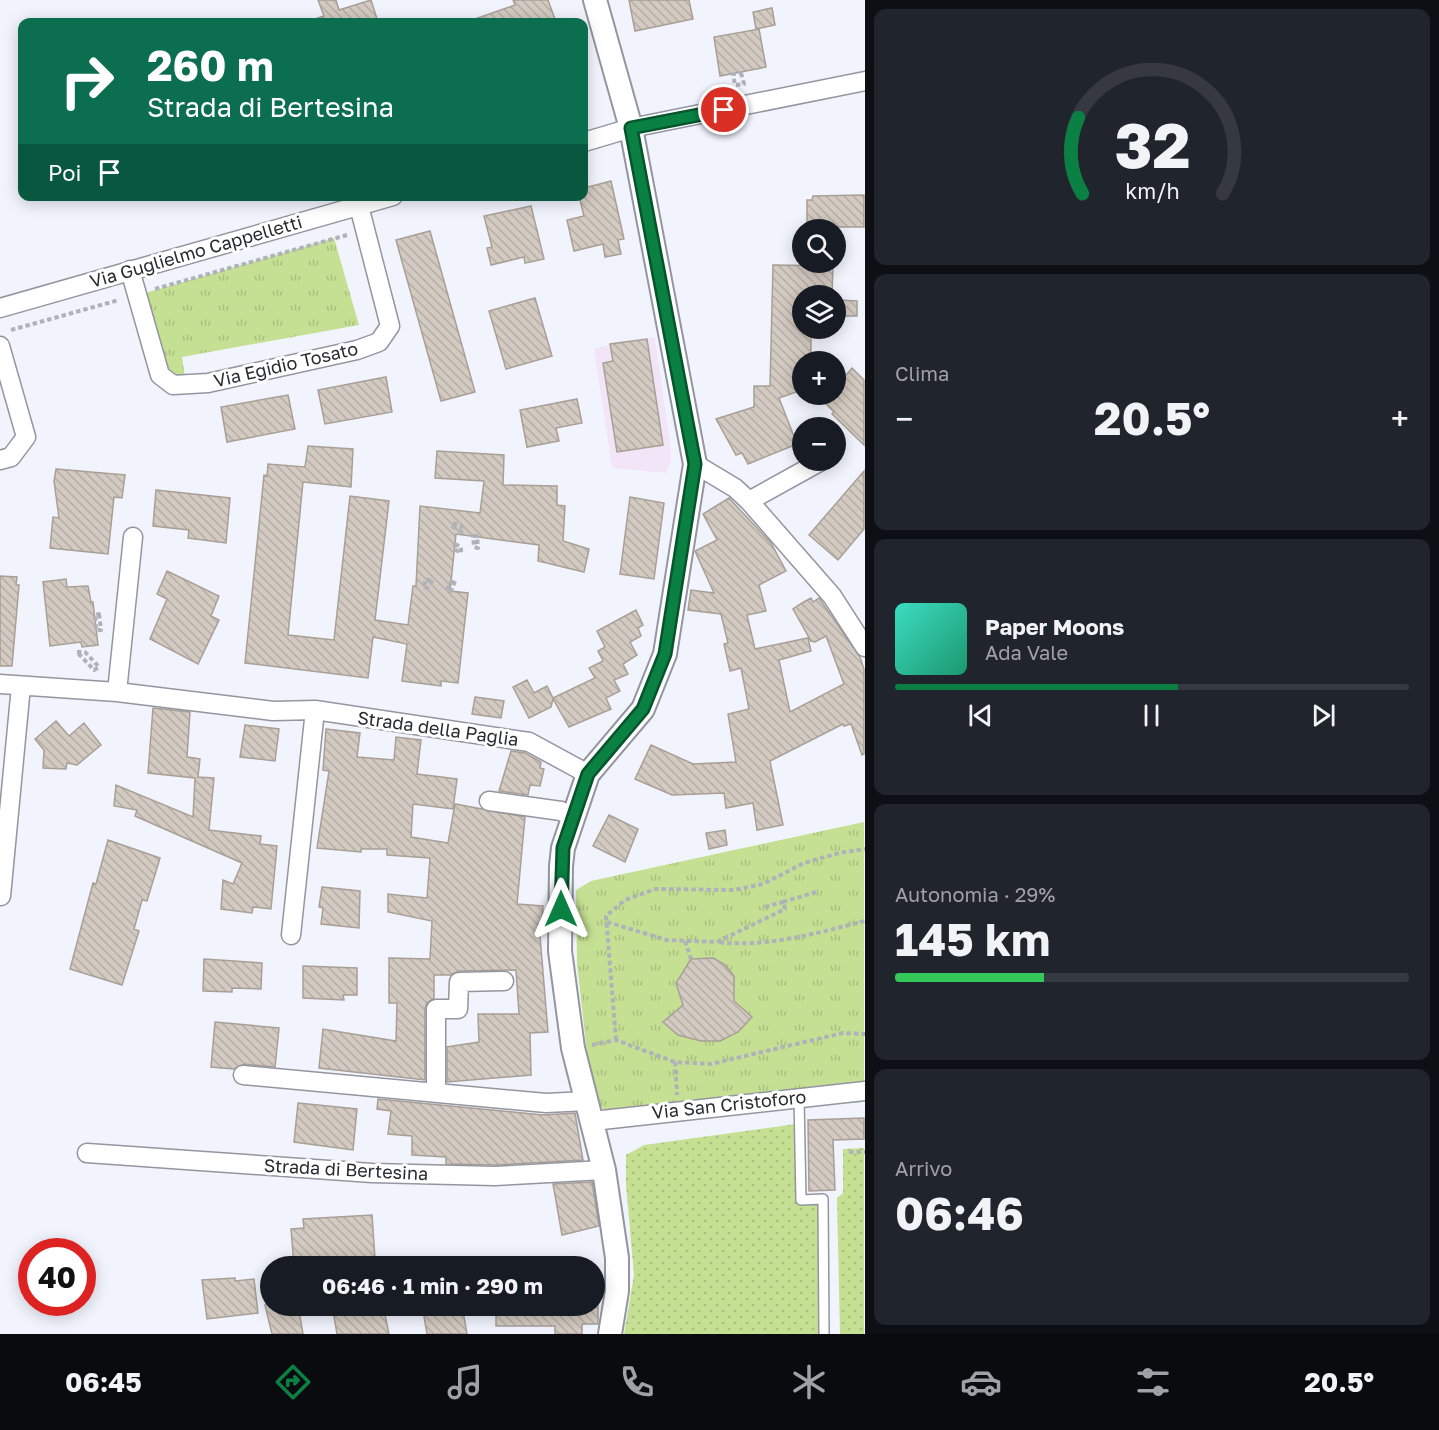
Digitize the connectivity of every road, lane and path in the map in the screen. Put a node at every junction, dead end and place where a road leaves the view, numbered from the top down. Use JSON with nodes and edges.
{"nodes":[{"id":1,"x":595,"y":0,"type":"edge"},
{"id":2,"x":864,"y":81,"type":"edge"},
{"id":3,"x":631,"y":128,"type":"junction"},
{"id":4,"x":588,"y":141,"type":"edge"},
{"id":5,"x":376,"y":201,"type":"edge"},
{"id":6,"x":359,"y":206,"type":"junction"},
{"id":7,"x":365,"y":230,"type":"junction"},
{"id":8,"x":130,"y":270,"type":"junction"},
{"id":9,"x":138,"y":295,"type":"junction"},
{"id":10,"x":0,"y":308,"type":"edge"},
{"id":11,"x":0,"y":333,"type":"edge"},
{"id":12,"x":0,"y":346,"type":"edge"},
{"id":13,"x":0,"y":460,"type":"edge"},
{"id":14,"x":695,"y":464,"type":"junction"},
{"id":15,"x":803,"y":471,"type":"edge"},
{"id":16,"x":749,"y":501,"type":"junction"},
{"id":17,"x":133,"y":537,"type":"dead end"},
{"id":18,"x":863,"y":641,"type":"edge"},
{"id":19,"x":85,"y":652,"type":"joint"},
{"id":20,"x":0,"y":684,"type":"edge"},
{"id":21,"x":21,"y":686,"type":"junction"},
{"id":22,"x":117,"y":692,"type":"junction"},
{"id":23,"x":315,"y":710,"type":"junction"},
{"id":24,"x":588,"y":774,"type":"junction"},
{"id":25,"x":489,"y":801,"type":"dead end"},
{"id":26,"x":573,"y":817,"type":"junction"},
{"id":27,"x":864,"y":849,"type":"edge"},
{"id":28,"x":816,"y":892,"type":"dead end"},
{"id":29,"x":1,"y":896,"type":"edge"},
{"id":30,"x":783,"y":902,"type":"junction"},
{"id":31,"x":765,"y":907,"type":"dead end"},
{"id":32,"x":864,"y":921,"type":"edge"},
{"id":33,"x":607,"y":922,"type":"junction"},
{"id":34,"x":291,"y":935,"type":"dead end"},
{"id":35,"x":686,"y":941,"type":"junction"},
{"id":36,"x":717,"y":942,"type":"junction"},
{"id":37,"x":691,"y":959,"type":"dead end"},
{"id":38,"x":504,"y":981,"type":"dead end"},
{"id":39,"x":864,"y":1034,"type":"edge"},
{"id":40,"x":675,"y":1062,"type":"junction"},
{"id":41,"x":243,"y":1075,"type":"dead end"},
{"id":42,"x":864,"y":1091,"type":"edge"},
{"id":43,"x":436,"y":1093,"type":"junction"},
{"id":44,"x":799,"y":1098,"type":"junction"},
{"id":45,"x":678,"y":1110,"type":"junction"},
{"id":46,"x":590,"y":1111,"type":"junction"},
{"id":47,"x":849,"y":1152,"type":"dead end"},
{"id":48,"x":864,"y":1152,"type":"edge"},
{"id":49,"x":87,"y":1153,"type":"dead end"},
{"id":50,"x":604,"y":1170,"type":"junction"},
{"id":51,"x":610,"y":1334,"type":"edge"},
{"id":52,"x":824,"y":1334,"type":"edge"}],
"edges":[{"from":1,"to":3,"type":"street"},
{"from":2,"to":3,"type":"street"},
{"from":3,"to":4,"type":"street"},
{"from":3,"to":14,"type":"street"},
{"from":5,"to":6,"type":"street","name":"Via Guglielmo Cappelletti"},
{"from":6,"to":7,"type":"street","name":"Via Egidio Tosato"},
{"from":6,"to":8,"type":"street","name":"Via Guglielmo Cappelletti"},
{"from":7,"to":9,"type":"path"},
{"from":7,"to":9,"type":"street","name":"Via Egidio Tosato"},
{"from":8,"to":9,"type":"street","name":"Via Egidio Tosato"},
{"from":8,"to":10,"type":"street","name":"Via Guglielmo Cappelletti"},
{"from":9,"to":11,"type":"path"},
{"from":12,"to":13,"type":"street"},
{"from":14,"to":16,"type":"street"},
{"from":14,"to":24,"type":"street"},
{"from":15,"to":16,"type":"street"},
{"from":16,"to":18,"type":"street"},
{"from":17,"to":22,"type":"street"},
{"from":19,"to":19,"type":"path"},
{"from":20,"to":21,"type":"street","name":"Strada della Paglia"},
{"from":21,"to":22,"type":"street","name":"Strada della Paglia"},
{"from":21,"to":29,"type":"street"},
{"from":22,"to":23,"type":"street","name":"Strada della Paglia"},
{"from":23,"to":24,"type":"street","name":"Strada della Paglia"},
{"from":23,"to":34,"type":"street"},
{"from":24,"to":26,"type":"street"},
{"from":25,"to":26,"type":"street"},
{"from":26,"to":46,"type":"street"},
{"from":27,"to":33,"type":"path"},
{"from":28,"to":30,"type":"path"},
{"from":30,"to":31,"type":"path"},
{"from":30,"to":36,"type":"path"},
{"from":32,"to":36,"type":"path"},
{"from":33,"to":35,"type":"path"},
{"from":33,"to":40,"type":"path"},
{"from":35,"to":36,"type":"path"},
{"from":35,"to":37,"type":"path"},
{"from":38,"to":43,"type":"street"},
{"from":39,"to":40,"type":"path"},
{"from":40,"to":45,"type":"path"},
{"from":41,"to":43,"type":"street"},
{"from":42,"to":44,"type":"street","name":"Via San Cristoforo"},
{"from":43,"to":46,"type":"street"},
{"from":44,"to":45,"type":"street","name":"Via San Cristoforo"},
{"from":44,"to":52,"type":"lane"},
{"from":45,"to":46,"type":"street","name":"Via San Cristoforo"},
{"from":46,"to":50,"type":"street"},
{"from":47,"to":48,"type":"path"},
{"from":49,"to":50,"type":"street","name":"Strada di Bertesina"},
{"from":50,"to":51,"type":"street"}]}
